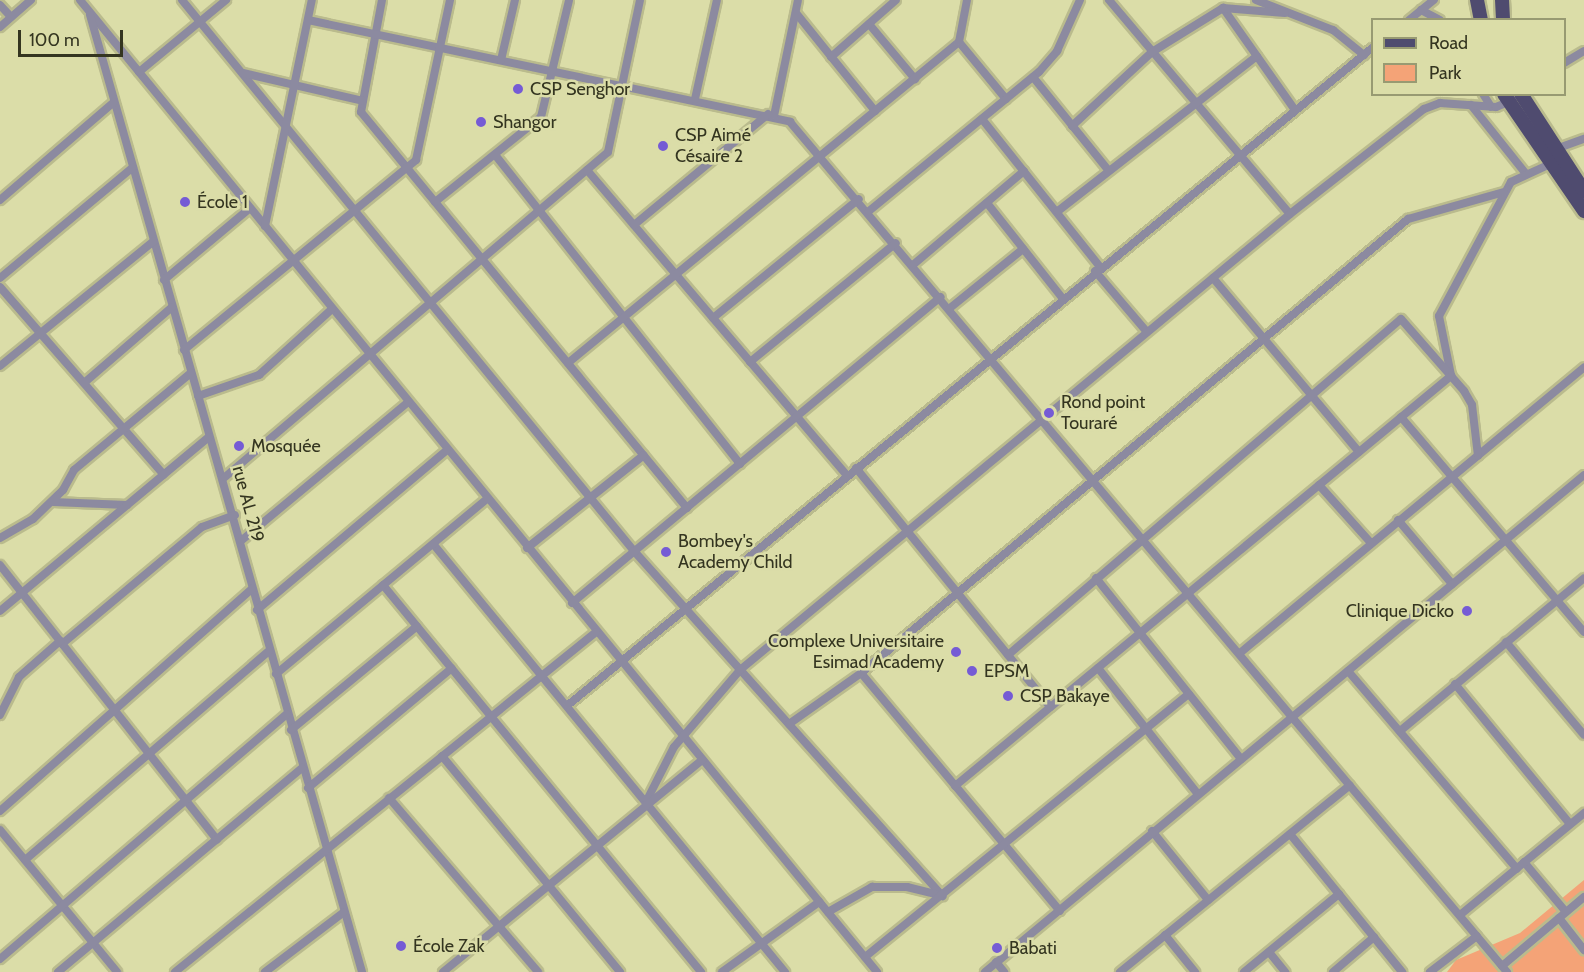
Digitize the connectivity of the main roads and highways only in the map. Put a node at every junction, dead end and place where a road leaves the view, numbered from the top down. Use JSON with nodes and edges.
{"nodes":[{"id":1,"x":1477,"y":0,"type":"edge"},
{"id":2,"x":1502,"y":0,"type":"edge"},
{"id":3,"x":1481,"y":18,"type":"edge"},
{"id":4,"x":1503,"y":18,"type":"edge"},
{"id":5,"x":1522,"y":96,"type":"edge"},
{"id":6,"x":1506,"y":99,"type":"edge"},
{"id":7,"x":1584,"y":191,"type":"edge"},
{"id":8,"x":1584,"y":211,"type":"edge"}],
"edges":[{"from":1,"to":3,"type":"main road"},
{"from":2,"to":4,"type":"main road"},
{"from":5,"to":7,"type":"main road"},
{"from":6,"to":8,"type":"main road"}]}
